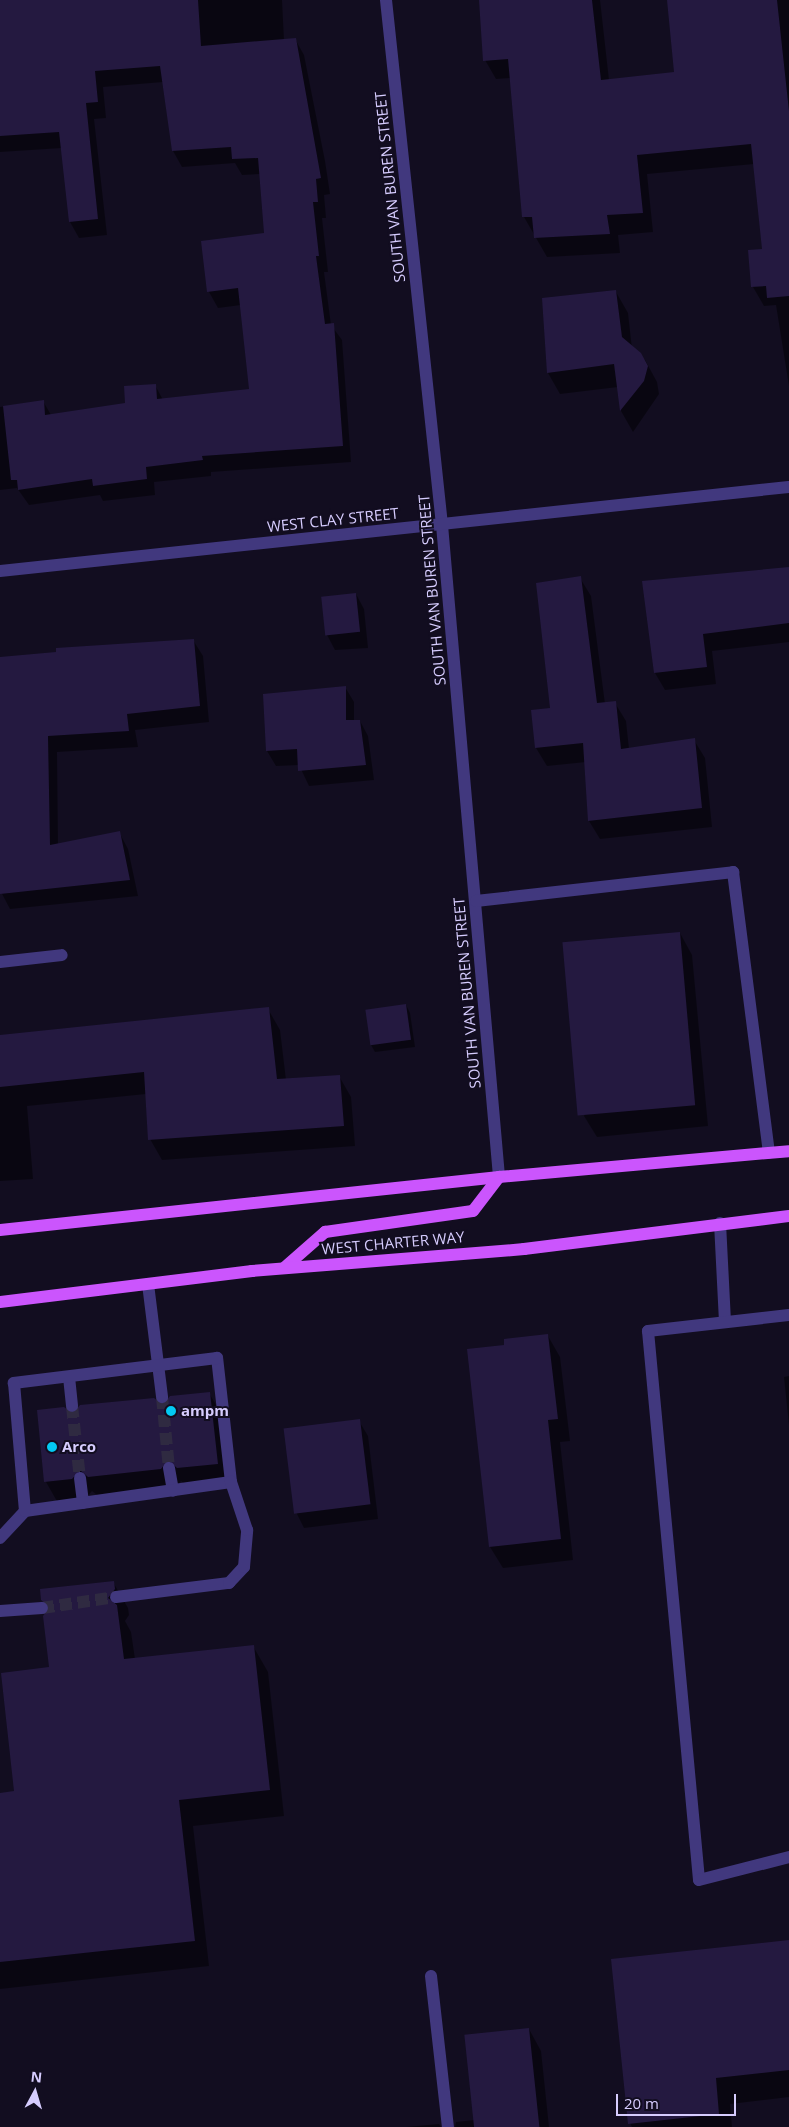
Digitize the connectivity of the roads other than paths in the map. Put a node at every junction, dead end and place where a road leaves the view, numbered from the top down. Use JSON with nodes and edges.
{"nodes":[{"id":1,"x":386,"y":0,"type":"edge"},
{"id":2,"x":789,"y":487,"type":"edge"},
{"id":3,"x":442,"y":524,"type":"junction"},
{"id":4,"x":0,"y":572,"type":"edge"},
{"id":5,"x":476,"y":901,"type":"junction"},
{"id":6,"x":62,"y":955,"type":"dead end"},
{"id":7,"x":0,"y":962,"type":"edge"},
{"id":8,"x":789,"y":1151,"type":"edge"},
{"id":9,"x":770,"y":1153,"type":"junction"},
{"id":10,"x":500,"y":1177,"type":"junction"},
{"id":11,"x":789,"y":1216,"type":"edge"},
{"id":12,"x":720,"y":1223,"type":"junction"},
{"id":13,"x":0,"y":1230,"type":"edge"},
{"id":14,"x":284,"y":1268,"type":"junction"},
{"id":15,"x":148,"y":1284,"type":"junction"},
{"id":16,"x":0,"y":1302,"type":"edge"},
{"id":17,"x":789,"y":1315,"type":"edge"},
{"id":18,"x":725,"y":1322,"type":"junction"},
{"id":19,"x":158,"y":1365,"type":"junction"},
{"id":20,"x":69,"y":1376,"type":"junction"},
{"id":21,"x":162,"y":1397,"type":"tunnel mouth"},
{"id":22,"x":72,"y":1406,"type":"tunnel mouth"},
{"id":23,"x":169,"y":1468,"type":"tunnel mouth"},
{"id":24,"x":80,"y":1478,"type":"tunnel mouth"},
{"id":25,"x":231,"y":1482,"type":"junction"},
{"id":26,"x":173,"y":1491,"type":"junction"},
{"id":27,"x":83,"y":1503,"type":"junction"},
{"id":28,"x":25,"y":1510,"type":"junction"},
{"id":29,"x":0,"y":1538,"type":"edge"},
{"id":30,"x":116,"y":1597,"type":"tunnel mouth"},
{"id":31,"x":42,"y":1608,"type":"tunnel mouth"},
{"id":32,"x":0,"y":1610,"type":"edge"},
{"id":33,"x":789,"y":1857,"type":"edge"},
{"id":34,"x":431,"y":1976,"type":"dead end"},
{"id":35,"x":448,"y":2127,"type":"edge"}],
"edges":[{"from":1,"to":3,"type":"street","name":"SOUTH VAN BUREN STREET"},
{"from":2,"to":3,"type":"street","name":"WEST CLAY STREET"},
{"from":3,"to":4,"type":"street","name":"WEST CLAY STREET"},
{"from":3,"to":5,"type":"street","name":"SOUTH VAN BUREN STREET"},
{"from":5,"to":9,"type":"street"},
{"from":5,"to":10,"type":"street","name":"SOUTH VAN BUREN STREET"},
{"from":6,"to":7,"type":"street"},
{"from":8,"to":9,"type":"main road"},
{"from":9,"to":10,"type":"main road"},
{"from":10,"to":13,"type":"main road"},
{"from":10,"to":14,"type":"main road"},
{"from":11,"to":12,"type":"main road","name":"WEST CHARTER WAY"},
{"from":12,"to":14,"type":"main road","name":"WEST CHARTER WAY"},
{"from":12,"to":18,"type":"street"},
{"from":14,"to":15,"type":"main road","name":"WEST CHARTER WAY"},
{"from":15,"to":16,"type":"main road","name":"WEST CHARTER WAY"},
{"from":15,"to":19,"type":"street"},
{"from":17,"to":18,"type":"street"},
{"from":18,"to":33,"type":"street"},
{"from":19,"to":20,"type":"street"},
{"from":19,"to":21,"type":"street"},
{"from":19,"to":25,"type":"street"},
{"from":20,"to":22,"type":"street"},
{"from":20,"to":28,"type":"street"},
{"from":23,"to":26,"type":"street"},
{"from":24,"to":27,"type":"street"},
{"from":25,"to":26,"type":"street"},
{"from":25,"to":30,"type":"street"},
{"from":26,"to":27,"type":"street"},
{"from":27,"to":28,"type":"street"},
{"from":28,"to":29,"type":"street"},
{"from":31,"to":32,"type":"street"},
{"from":34,"to":35,"type":"street"}]}
